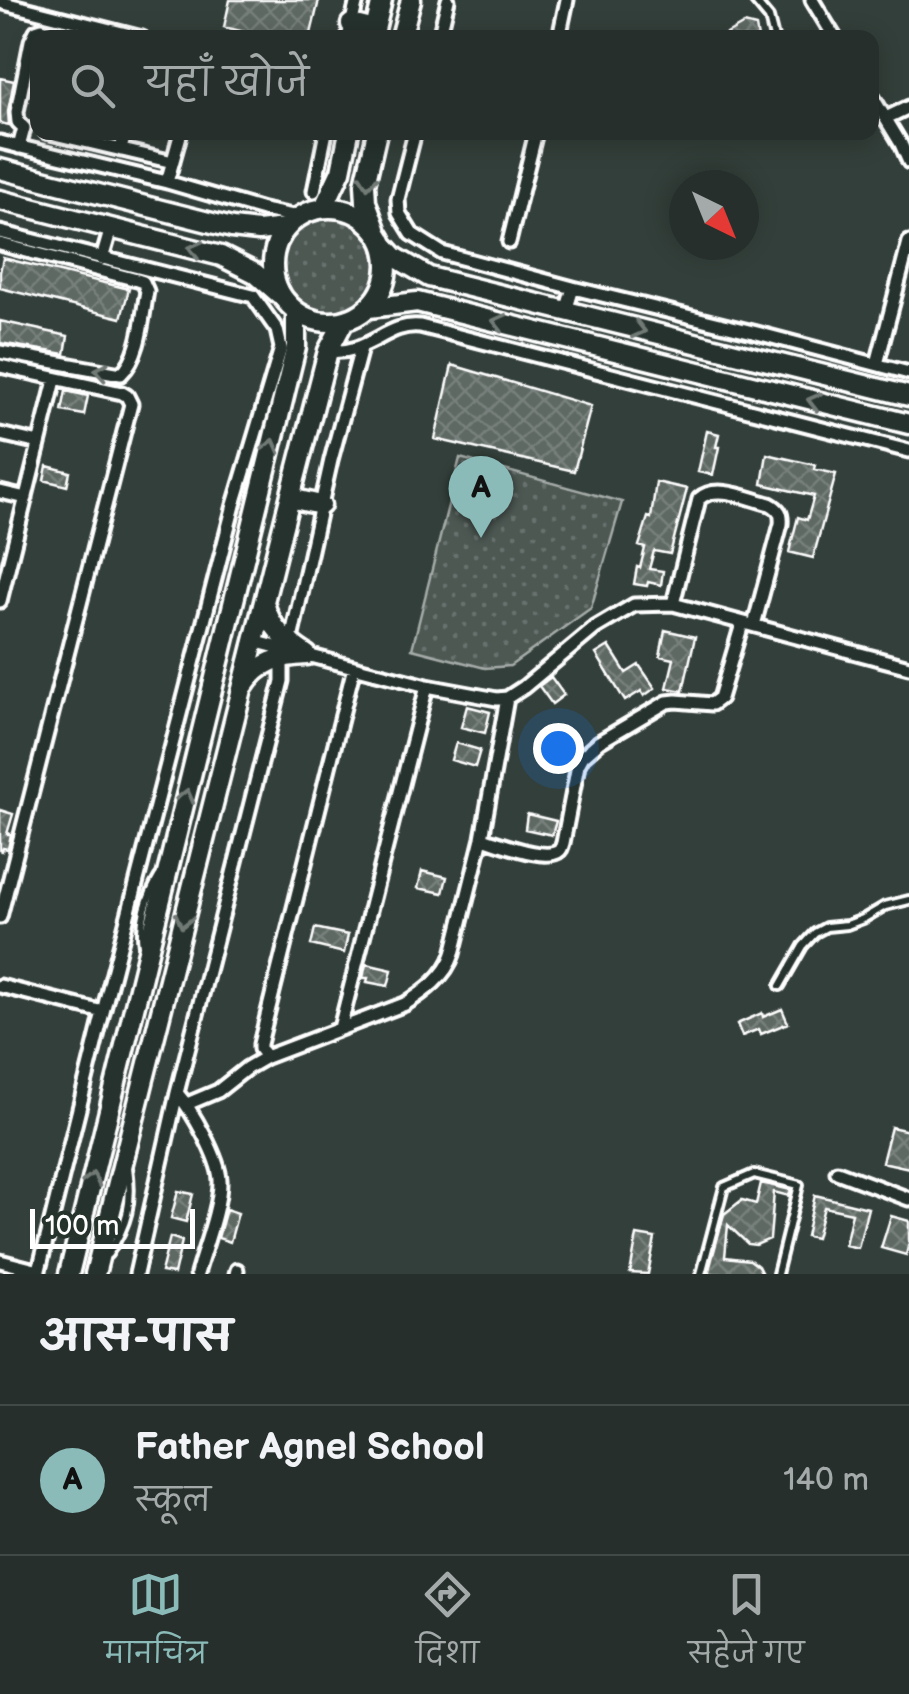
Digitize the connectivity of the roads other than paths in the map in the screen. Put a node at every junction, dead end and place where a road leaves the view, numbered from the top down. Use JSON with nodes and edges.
{"nodes":[{"id":1,"x":358,"y":0,"type":"edge"},
{"id":2,"x":382,"y":0,"type":"edge"},
{"id":3,"x":411,"y":0,"type":"edge"},
{"id":4,"x":448,"y":0,"type":"edge"},
{"id":5,"x":567,"y":0,"type":"edge"},
{"id":6,"x":754,"y":0,"type":"edge"},
{"id":7,"x":812,"y":0,"type":"edge"},
{"id":8,"x":0,"y":2,"type":"edge"},
{"id":9,"x":42,"y":6,"type":"edge"},
{"id":10,"x":117,"y":30,"type":"edge"},
{"id":11,"x":350,"y":30,"type":"edge"},
{"id":12,"x":375,"y":30,"type":"edge"},
{"id":13,"x":404,"y":30,"type":"edge"},
{"id":14,"x":441,"y":30,"type":"edge"},
{"id":15,"x":560,"y":30,"type":"edge"},
{"id":16,"x":772,"y":30,"type":"edge"},
{"id":17,"x":830,"y":30,"type":"edge"},
{"id":18,"x":30,"y":50,"type":"edge"},
{"id":19,"x":909,"y":106,"type":"edge"},
{"id":20,"x":879,"y":107,"type":"edge"},
{"id":21,"x":886,"y":118,"type":"junction"},
{"id":22,"x":30,"y":128,"type":"edge"},
{"id":23,"x":30,"y":131,"type":"edge"},
{"id":24,"x":79,"y":140,"type":"edge"},
{"id":25,"x":123,"y":140,"type":"edge"},
{"id":26,"x":179,"y":140,"type":"edge"},
{"id":27,"x":325,"y":140,"type":"edge"},
{"id":28,"x":347,"y":140,"type":"edge"},
{"id":29,"x":375,"y":140,"type":"edge"},
{"id":30,"x":413,"y":140,"type":"edge"},
{"id":31,"x":534,"y":140,"type":"edge"},
{"id":32,"x":0,"y":142,"type":"edge"},
{"id":33,"x":20,"y":147,"type":"junction"},
{"id":34,"x":121,"y":150,"type":"junction"},
{"id":35,"x":173,"y":162,"type":"junction"},
{"id":36,"x":909,"y":162,"type":"edge"},
{"id":37,"x":0,"y":169,"type":"edge"},
{"id":38,"x":124,"y":173,"type":"junction"},
{"id":39,"x":167,"y":182,"type":"junction"},
{"id":40,"x":119,"y":198,"type":"junction"},
{"id":41,"x":319,"y":199,"type":"junction"},
{"id":42,"x":0,"y":200,"type":"edge"},
{"id":43,"x":291,"y":222,"type":"junction"},
{"id":44,"x":111,"y":228,"type":"junction"},
{"id":45,"x":0,"y":232,"type":"edge"},
{"id":46,"x":380,"y":237,"type":"junction"},
{"id":47,"x":510,"y":242,"type":"dead end"},
{"id":48,"x":909,"y":242,"type":"edge"},
{"id":49,"x":0,"y":244,"type":"edge"},
{"id":50,"x":21,"y":244,"type":"junction"},
{"id":51,"x":102,"y":259,"type":"junction"},
{"id":52,"x":572,"y":288,"type":"junction"},
{"id":53,"x":280,"y":294,"type":"junction"},
{"id":54,"x":369,"y":308,"type":"junction"},
{"id":55,"x":566,"y":311,"type":"junction"},
{"id":56,"x":296,"y":312,"type":"junction"},
{"id":57,"x":344,"y":321,"type":"junction"},
{"id":58,"x":558,"y":337,"type":"junction"},
{"id":59,"x":362,"y":348,"type":"junction"},
{"id":60,"x":328,"y":351,"type":"junction"},
{"id":61,"x":0,"y":352,"type":"edge"},
{"id":62,"x":552,"y":360,"type":"junction"},
{"id":63,"x":877,"y":364,"type":"junction"},
{"id":64,"x":0,"y":366,"type":"edge"},
{"id":65,"x":909,"y":373,"type":"edge"},
{"id":66,"x":55,"y":380,"type":"junction"},
{"id":67,"x":909,"y":396,"type":"edge"},
{"id":68,"x":909,"y":424,"type":"edge"},
{"id":69,"x":0,"y":434,"type":"edge"},
{"id":70,"x":39,"y":443,"type":"junction"},
{"id":71,"x":909,"y":451,"type":"edge"},
{"id":72,"x":264,"y":480,"type":"junction"},
{"id":73,"x":0,"y":492,"type":"edge"},
{"id":74,"x":26,"y":498,"type":"junction"},
{"id":75,"x":290,"y":498,"type":"junction"},
{"id":76,"x":234,"y":505,"type":"junction"},
{"id":77,"x":321,"y":505,"type":"junction"},
{"id":78,"x":266,"y":592,"type":"junction"},
{"id":79,"x":0,"y":601,"type":"edge"},
{"id":80,"x":673,"y":604,"type":"junction"},
{"id":81,"x":748,"y":624,"type":"junction"},
{"id":82,"x":253,"y":641,"type":"junction"},
{"id":83,"x":286,"y":650,"type":"junction"},
{"id":84,"x":307,"y":655,"type":"junction"},
{"id":85,"x":354,"y":667,"type":"junction"},
{"id":86,"x":909,"y":668,"type":"edge"},
{"id":87,"x":427,"y":686,"type":"junction"},
{"id":88,"x":240,"y":692,"type":"junction"},
{"id":89,"x":507,"y":698,"type":"junction"},
{"id":90,"x":482,"y":838,"type":"junction"},
{"id":91,"x":3,"y":896,"type":"edge"},
{"id":92,"x":909,"y":900,"type":"edge"},
{"id":93,"x":0,"y":917,"type":"edge"},
{"id":94,"x":0,"y":986,"type":"edge"},
{"id":95,"x":780,"y":986,"type":"dead end"},
{"id":96,"x":103,"y":1012,"type":"junction"},
{"id":97,"x":340,"y":1028,"type":"junction"},
{"id":98,"x":266,"y":1057,"type":"junction"},
{"id":99,"x":177,"y":1093,"type":"junction"},
{"id":100,"x":186,"y":1104,"type":"junction"},
{"id":101,"x":837,"y":1172,"type":"dead end"},
{"id":102,"x":909,"y":1198,"type":"edge"},
{"id":103,"x":0,"y":1261,"type":"edge"},
{"id":104,"x":39,"y":1273,"type":"edge"},
{"id":105,"x":69,"y":1274,"type":"edge"},
{"id":106,"x":95,"y":1274,"type":"edge"},
{"id":107,"x":136,"y":1274,"type":"edge"},
{"id":108,"x":197,"y":1274,"type":"edge"},
{"id":109,"x":701,"y":1274,"type":"edge"},
{"id":110,"x":777,"y":1274,"type":"edge"}],
"edges":[{"from":1,"to":11,"type":"street"},
{"from":2,"to":12,"type":"street"},
{"from":3,"to":13,"type":"street"},
{"from":4,"to":14,"type":"street"},
{"from":5,"to":15,"type":"street"},
{"from":6,"to":16,"type":"lane"},
{"from":7,"to":17,"type":"street"},
{"from":8,"to":9,"type":"street"},
{"from":9,"to":10,"type":"street"},
{"from":18,"to":22,"type":"street"},
{"from":19,"to":21,"type":"street"},
{"from":20,"to":21,"type":"street"},
{"from":21,"to":36,"type":"street"},
{"from":23,"to":33,"type":"street"},
{"from":24,"to":34,"type":"street"},
{"from":25,"to":34,"type":"street"},
{"from":26,"to":35,"type":"street"},
{"from":27,"to":41,"type":"street"},
{"from":28,"to":41,"type":"street"},
{"from":29,"to":46,"type":"street","one_way":true},
{"from":30,"to":52,"type":"street"},
{"from":31,"to":47,"type":"street"},
{"from":32,"to":33,"type":"street"},
{"from":33,"to":38,"type":"street"},
{"from":34,"to":35,"type":"street"},
{"from":35,"to":39,"type":"street"},
{"from":37,"to":40,"type":"street"},
{"from":38,"to":39,"type":"street"},
{"from":38,"to":40,"type":"street"},
{"from":39,"to":43,"type":"street"},
{"from":40,"to":43,"type":"street"},
{"from":41,"to":43,"type":"street"},
{"from":41,"to":46,"type":"street"},
{"from":42,"to":44,"type":"street"},
{"from":43,"to":53,"type":"street"},
{"from":44,"to":51,"type":"street"},
{"from":53,"to":44,"type":"street","one_way":true},
{"from":45,"to":50,"type":"street"},
{"from":46,"to":54,"type":"street"},
{"from":46,"to":55,"type":"street"},
{"from":48,"to":63,"type":"street"},
{"from":49,"to":50,"type":"street"},
{"from":50,"to":51,"type":"street"},
{"from":50,"to":61,"type":"street","one_way":true},
{"from":51,"to":76,"type":"street"},
{"from":52,"to":55,"type":"street"},
{"from":52,"to":63,"type":"street"},
{"from":53,"to":56,"type":"street"},
{"from":54,"to":57,"type":"street"},
{"from":58,"to":54,"type":"street","one_way":true},
{"from":55,"to":67,"type":"street","one_way":true},
{"from":56,"to":57,"type":"street"},
{"from":72,"to":56,"type":"street","one_way":true},
{"from":57,"to":60,"type":"street"},
{"from":58,"to":62,"type":"street"},
{"from":68,"to":58,"type":"street","one_way":true},
{"from":59,"to":60,"type":"street"},
{"from":59,"to":62,"type":"street"},
{"from":59,"to":77,"type":"street"},
{"from":60,"to":75,"type":"street"},
{"from":62,"to":71,"type":"street"},
{"from":63,"to":65,"type":"street"},
{"from":64,"to":66,"type":"street"},
{"from":66,"to":70,"type":"street"},
{"from":66,"to":91,"type":"street"},
{"from":69,"to":70,"type":"street"},
{"from":70,"to":74,"type":"street"},
{"from":72,"to":76,"type":"street"},
{"from":105,"to":72,"type":"street","one_way":true},
{"from":73,"to":74,"type":"street"},
{"from":74,"to":79,"type":"street"},
{"from":75,"to":77,"type":"street"},
{"from":75,"to":78,"type":"street"},
{"from":76,"to":96,"type":"street"},
{"from":77,"to":83,"type":"street"},
{"from":78,"to":82,"type":"street"},
{"from":78,"to":83,"type":"street"},
{"from":80,"to":81,"type":"street"},
{"from":80,"to":81,"type":"street"},
{"from":80,"to":89,"type":"street"},
{"from":81,"to":86,"type":"street"},
{"from":81,"to":90,"type":"street"},
{"from":82,"to":84,"type":"street"},
{"from":82,"to":88,"type":"street"},
{"from":83,"to":84,"type":"street"},
{"from":83,"to":88,"type":"street"},
{"from":83,"to":99,"type":"street"},
{"from":84,"to":85,"type":"street"},
{"from":85,"to":87,"type":"street"},
{"from":85,"to":98,"type":"street"},
{"from":87,"to":89,"type":"street"},
{"from":87,"to":97,"type":"street"},
{"from":88,"to":106,"type":"street","one_way":true},
{"from":89,"to":90,"type":"street"},
{"from":90,"to":97,"type":"street"},
{"from":91,"to":93,"type":"street"},
{"from":92,"to":95,"type":"lane"},
{"from":94,"to":96,"type":"street"},
{"from":96,"to":104,"type":"street"},
{"from":97,"to":98,"type":"street"},
{"from":98,"to":100,"type":"street"},
{"from":99,"to":100,"type":"street"},
{"from":99,"to":107,"type":"street"},
{"from":100,"to":108,"type":"street"},
{"from":101,"to":102,"type":"street"},
{"from":103,"to":104,"type":"street"},
{"from":109,"to":110,"type":"lane"}]}
